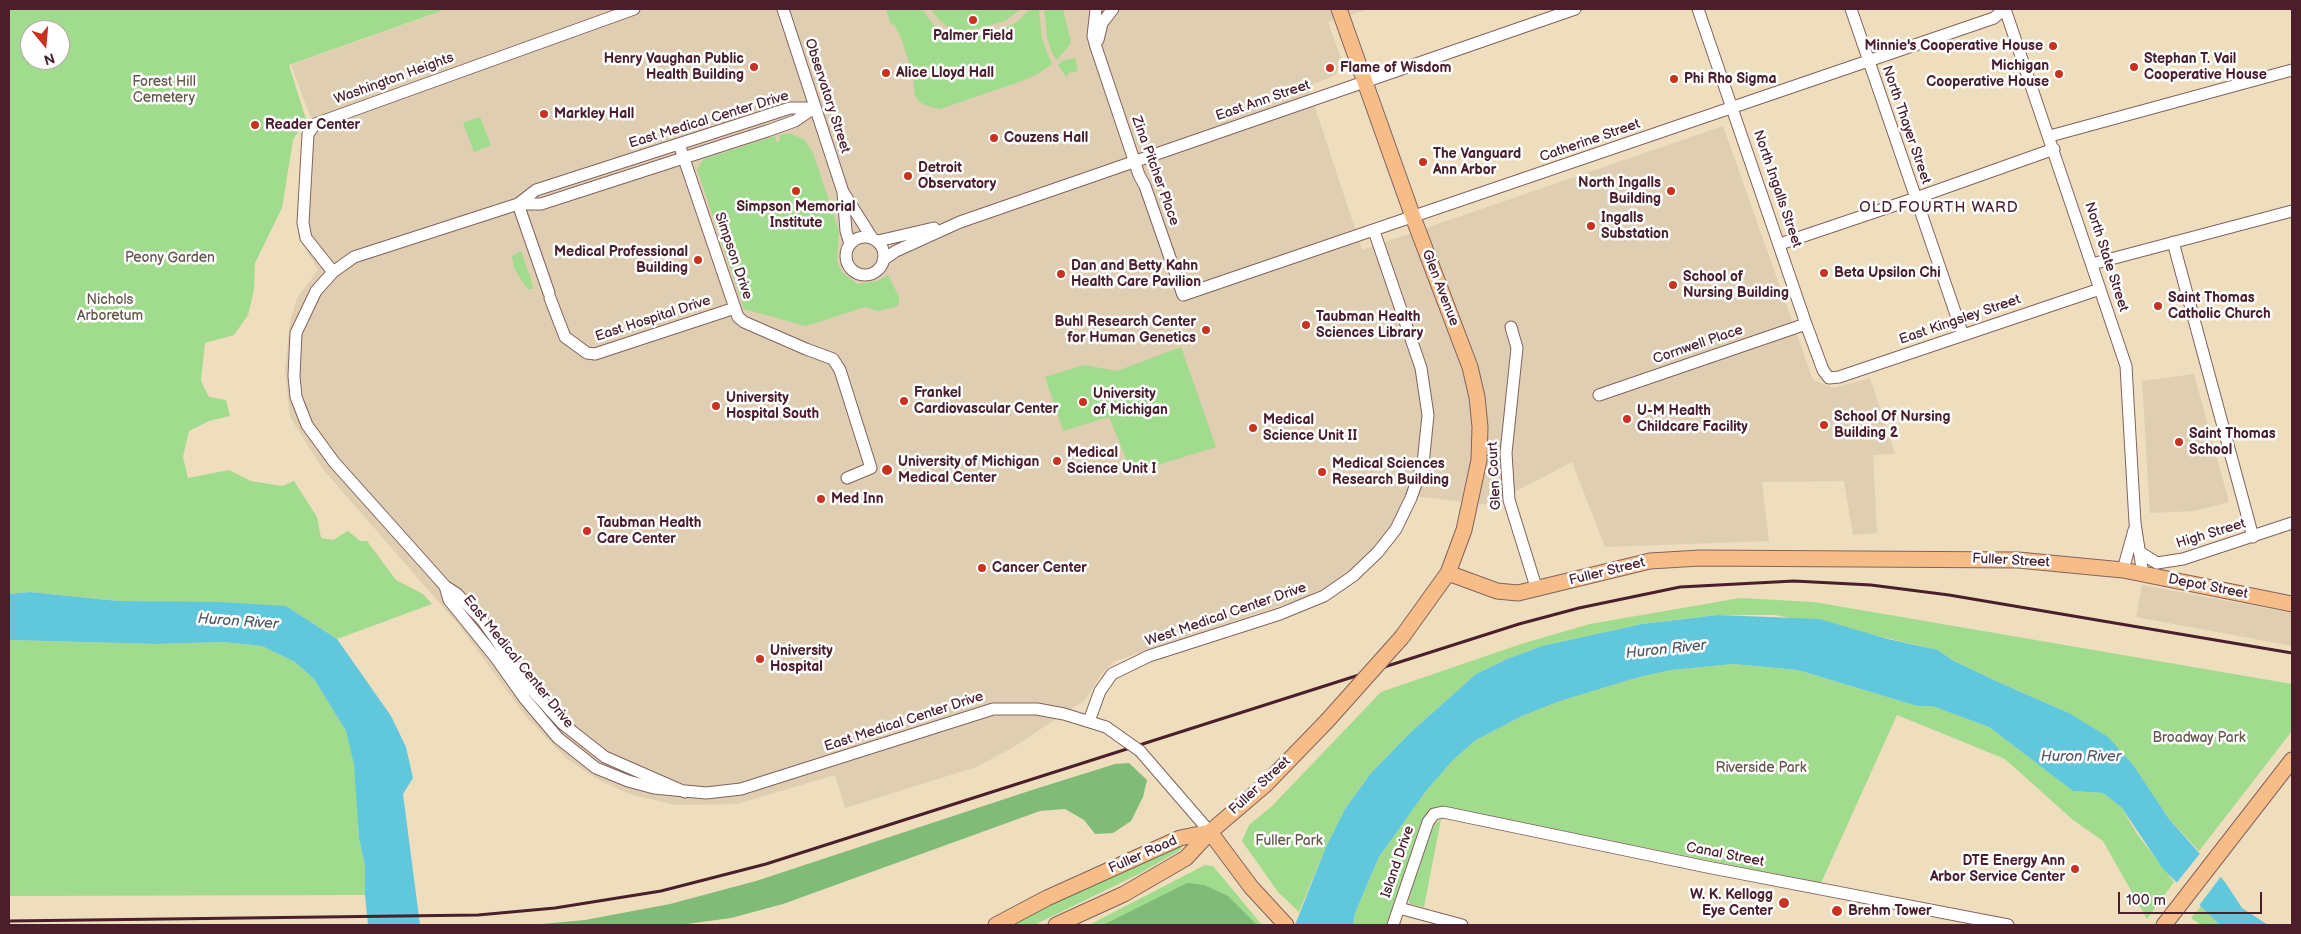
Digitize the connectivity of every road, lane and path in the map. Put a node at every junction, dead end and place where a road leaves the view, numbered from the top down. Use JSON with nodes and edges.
{"nodes":[{"id":1,"x":634,"y":9,"type":"edge"},
{"id":2,"x":783,"y":9,"type":"edge"},
{"id":3,"x":1096,"y":9,"type":"edge"},
{"id":4,"x":1113,"y":9,"type":"edge"},
{"id":5,"x":1339,"y":9,"type":"edge"},
{"id":6,"x":1575,"y":9,"type":"edge"},
{"id":7,"x":1698,"y":9,"type":"edge"},
{"id":8,"x":1851,"y":9,"type":"edge"},
{"id":9,"x":2004,"y":9,"type":"edge"},
{"id":10,"x":1099,"y":57,"type":"junction"},
{"id":11,"x":1869,"y":61,"type":"junction"},
{"id":12,"x":2292,"y":70,"type":"edge"},
{"id":13,"x":1365,"y":82,"type":"junction"},
{"id":14,"x":814,"y":108,"type":"junction"},
{"id":15,"x":1733,"y":108,"type":"junction"},
{"id":16,"x":2050,"y":136,"type":"junction"},
{"id":17,"x":678,"y":144,"type":"junction"},
{"id":18,"x":2054,"y":149,"type":"junction"},
{"id":19,"x":683,"y":158,"type":"junction"},
{"id":20,"x":1134,"y":161,"type":"junction"},
{"id":21,"x":844,"y":192,"type":"junction"},
{"id":22,"x":1916,"y":198,"type":"junction"},
{"id":23,"x":518,"y":204,"type":"junction"},
{"id":24,"x":2292,"y":211,"type":"edge"},
{"id":25,"x":1413,"y":217,"type":"junction"},
{"id":26,"x":960,"y":222,"type":"junction"},
{"id":27,"x":1374,"y":231,"type":"junction"},
{"id":28,"x":875,"y":240,"type":"junction"},
{"id":29,"x":2173,"y":242,"type":"junction"},
{"id":30,"x":850,"y":244,"type":"junction"},
{"id":31,"x":1780,"y":244,"type":"junction"},
{"id":32,"x":883,"y":260,"type":"junction"},
{"id":33,"x":2092,"y":264,"type":"junction"},
{"id":34,"x":333,"y":272,"type":"junction"},
{"id":35,"x":2100,"y":289,"type":"junction"},
{"id":36,"x":1183,"y":295,"type":"joint"},
{"id":37,"x":735,"y":308,"type":"junction"},
{"id":38,"x":1806,"y":324,"type":"junction"},
{"id":39,"x":1511,"y":328,"type":"dead end"},
{"id":40,"x":1963,"y":335,"type":"junction"},
{"id":41,"x":1829,"y":378,"type":"joint"},
{"id":42,"x":1599,"y":395,"type":"dead end"},
{"id":43,"x":847,"y":478,"type":"dead end"},
{"id":44,"x":2135,"y":523,"type":"junction"},
{"id":45,"x":2292,"y":523,"type":"edge"},
{"id":46,"x":2253,"y":537,"type":"junction"},
{"id":47,"x":2141,"y":553,"type":"junction"},
{"id":48,"x":2123,"y":570,"type":"junction"},
{"id":49,"x":1448,"y":573,"type":"junction"},
{"id":50,"x":2143,"y":575,"type":"junction"},
{"id":51,"x":1537,"y":590,"type":"junction"},
{"id":52,"x":2292,"y":604,"type":"edge"},
{"id":53,"x":1089,"y":721,"type":"junction"},
{"id":54,"x":2292,"y":760,"type":"edge"},
{"id":55,"x":1438,"y":812,"type":"joint"},
{"id":56,"x":1210,"y":832,"type":"junction"},
{"id":57,"x":1399,"y":908,"type":"junction"},
{"id":58,"x":1281,"y":921,"type":"edge"},
{"id":59,"x":1443,"y":923,"type":"edge"},
{"id":60,"x":996,"y":925,"type":"edge"},
{"id":61,"x":1056,"y":925,"type":"edge"},
{"id":62,"x":1393,"y":925,"type":"edge"},
{"id":63,"x":1462,"y":925,"type":"edge"},
{"id":64,"x":2008,"y":925,"type":"edge"},
{"id":65,"x":2164,"y":925,"type":"edge"}],
"edges":[{"from":1,"to":34,"type":"street","name":"Washington Heights"},
{"from":2,"to":14,"type":"street","name":"Observatory Street"},
{"from":3,"to":10,"type":"street","name":"Zina Pitcher Place"},
{"from":4,"to":10,"type":"street","name":"Zina Pitcher Place"},
{"from":5,"to":13,"type":"main road","name":"Glen Avenue"},
{"from":6,"to":13,"type":"street","name":"East Ann Street"},
{"from":7,"to":15,"type":"street","name":"North Ingalls Street"},
{"from":8,"to":11,"type":"street","name":"North Thayer Street"},
{"from":9,"to":11,"type":"street","name":"Catherine Street"},
{"from":9,"to":16,"type":"street","name":"North State Street"},
{"from":10,"to":20,"type":"street","name":"Zina Pitcher Place"},
{"from":11,"to":15,"type":"street","name":"Catherine Street"},
{"from":11,"to":22,"type":"street","name":"North Thayer Street"},
{"from":12,"to":16,"type":"street"},
{"from":13,"to":20,"type":"street","name":"East Ann Street"},
{"from":13,"to":25,"type":"main road","name":"Glen Avenue"},
{"from":14,"to":17,"type":"street","name":"East Medical Center Drive"},
{"from":14,"to":19,"type":"street","name":"East Medical Center Drive"},
{"from":14,"to":21,"type":"street","name":"Observatory Street"},
{"from":15,"to":25,"type":"street","name":"Catherine Street"},
{"from":15,"to":31,"type":"street","name":"North Ingalls Street"},
{"from":16,"to":18,"type":"street","name":"North State Street"},
{"from":17,"to":19,"type":"street","name":"Simpson Drive"},
{"from":17,"to":23,"type":"street","name":"East Medical Center Drive"},
{"from":18,"to":22,"type":"street"},
{"from":18,"to":33,"type":"street","name":"North State Street"},
{"from":19,"to":23,"type":"street","name":"East Medical Center Drive"},
{"from":19,"to":37,"type":"street","name":"Simpson Drive"},
{"from":20,"to":26,"type":"street","name":"East Ann Street"},
{"from":20,"to":36,"type":"street","name":"Zina Pitcher Place"},
{"from":21,"to":28,"type":"street","name":"Observatory Street"},
{"from":21,"to":30,"type":"street","name":"Observatory Street"},
{"from":22,"to":31,"type":"street"},
{"from":22,"to":40,"type":"street","name":"North Thayer Street"},
{"from":23,"to":34,"type":"street","name":"East Medical Center Drive"},
{"from":23,"to":37,"type":"street","name":"East Hospital Drive"},
{"from":24,"to":29,"type":"street"},
{"from":25,"to":27,"type":"street","name":"Catherine Street"},
{"from":25,"to":49,"type":"main road","name":"Glen Avenue"},
{"from":26,"to":28,"type":"street","name":"East Ann Street"},
{"from":26,"to":32,"type":"street","name":"East Ann Street"},
{"from":27,"to":36,"type":"street","name":"Catherine Street"},
{"from":27,"to":53,"type":"street","name":"West Medical Center Drive"},
{"from":28,"to":30,"type":"street"},
{"from":28,"to":32,"type":"street"},
{"from":29,"to":33,"type":"street"},
{"from":29,"to":46,"type":"street"},
{"from":30,"to":32,"type":"street"},
{"from":31,"to":38,"type":"street","name":"North Ingalls Street"},
{"from":33,"to":35,"type":"street","name":"North State Street"},
{"from":34,"to":53,"type":"street","name":"East Medical Center Drive"},
{"from":35,"to":40,"type":"street","name":"East Kingsley Street"},
{"from":35,"to":44,"type":"street","name":"North State Street"},
{"from":37,"to":43,"type":"street","name":"Simpson Drive"},
{"from":38,"to":41,"type":"street","name":"North Ingalls Street"},
{"from":38,"to":42,"type":"street","name":"Cornwell Place"},
{"from":39,"to":51,"type":"street","name":"Glen Court"},
{"from":40,"to":41,"type":"street","name":"East Kingsley Street"},
{"from":44,"to":47,"type":"street"},
{"from":44,"to":48,"type":"street"},
{"from":45,"to":46,"type":"street","name":"High Street"},
{"from":46,"to":47,"type":"street","name":"High Street"},
{"from":47,"to":50,"type":"street"},
{"from":48,"to":50,"type":"main road","name":"Depot Street"},
{"from":48,"to":51,"type":"main road","name":"Fuller Street"},
{"from":49,"to":51,"type":"main road","name":"Fuller Street"},
{"from":49,"to":56,"type":"main road","name":"Fuller Street","bridge":true},
{"from":50,"to":52,"type":"main road","name":"Depot Street"},
{"from":53,"to":56,"type":"street","name":"East Medical Center Drive","bridge":true},
{"from":54,"to":65,"type":"main road"},
{"from":55,"to":57,"type":"street","name":"Island Drive"},
{"from":55,"to":64,"type":"street","name":"Canal Street"},
{"from":56,"to":58,"type":"main road"},
{"from":56,"to":60,"type":"main road","name":"Fuller Road"},
{"from":56,"to":61,"type":"main road","name":"Fuller Road"},
{"from":57,"to":59,"type":"street"},
{"from":57,"to":62,"type":"street","name":"Island Drive"},
{"from":59,"to":63,"type":"street"}]}
